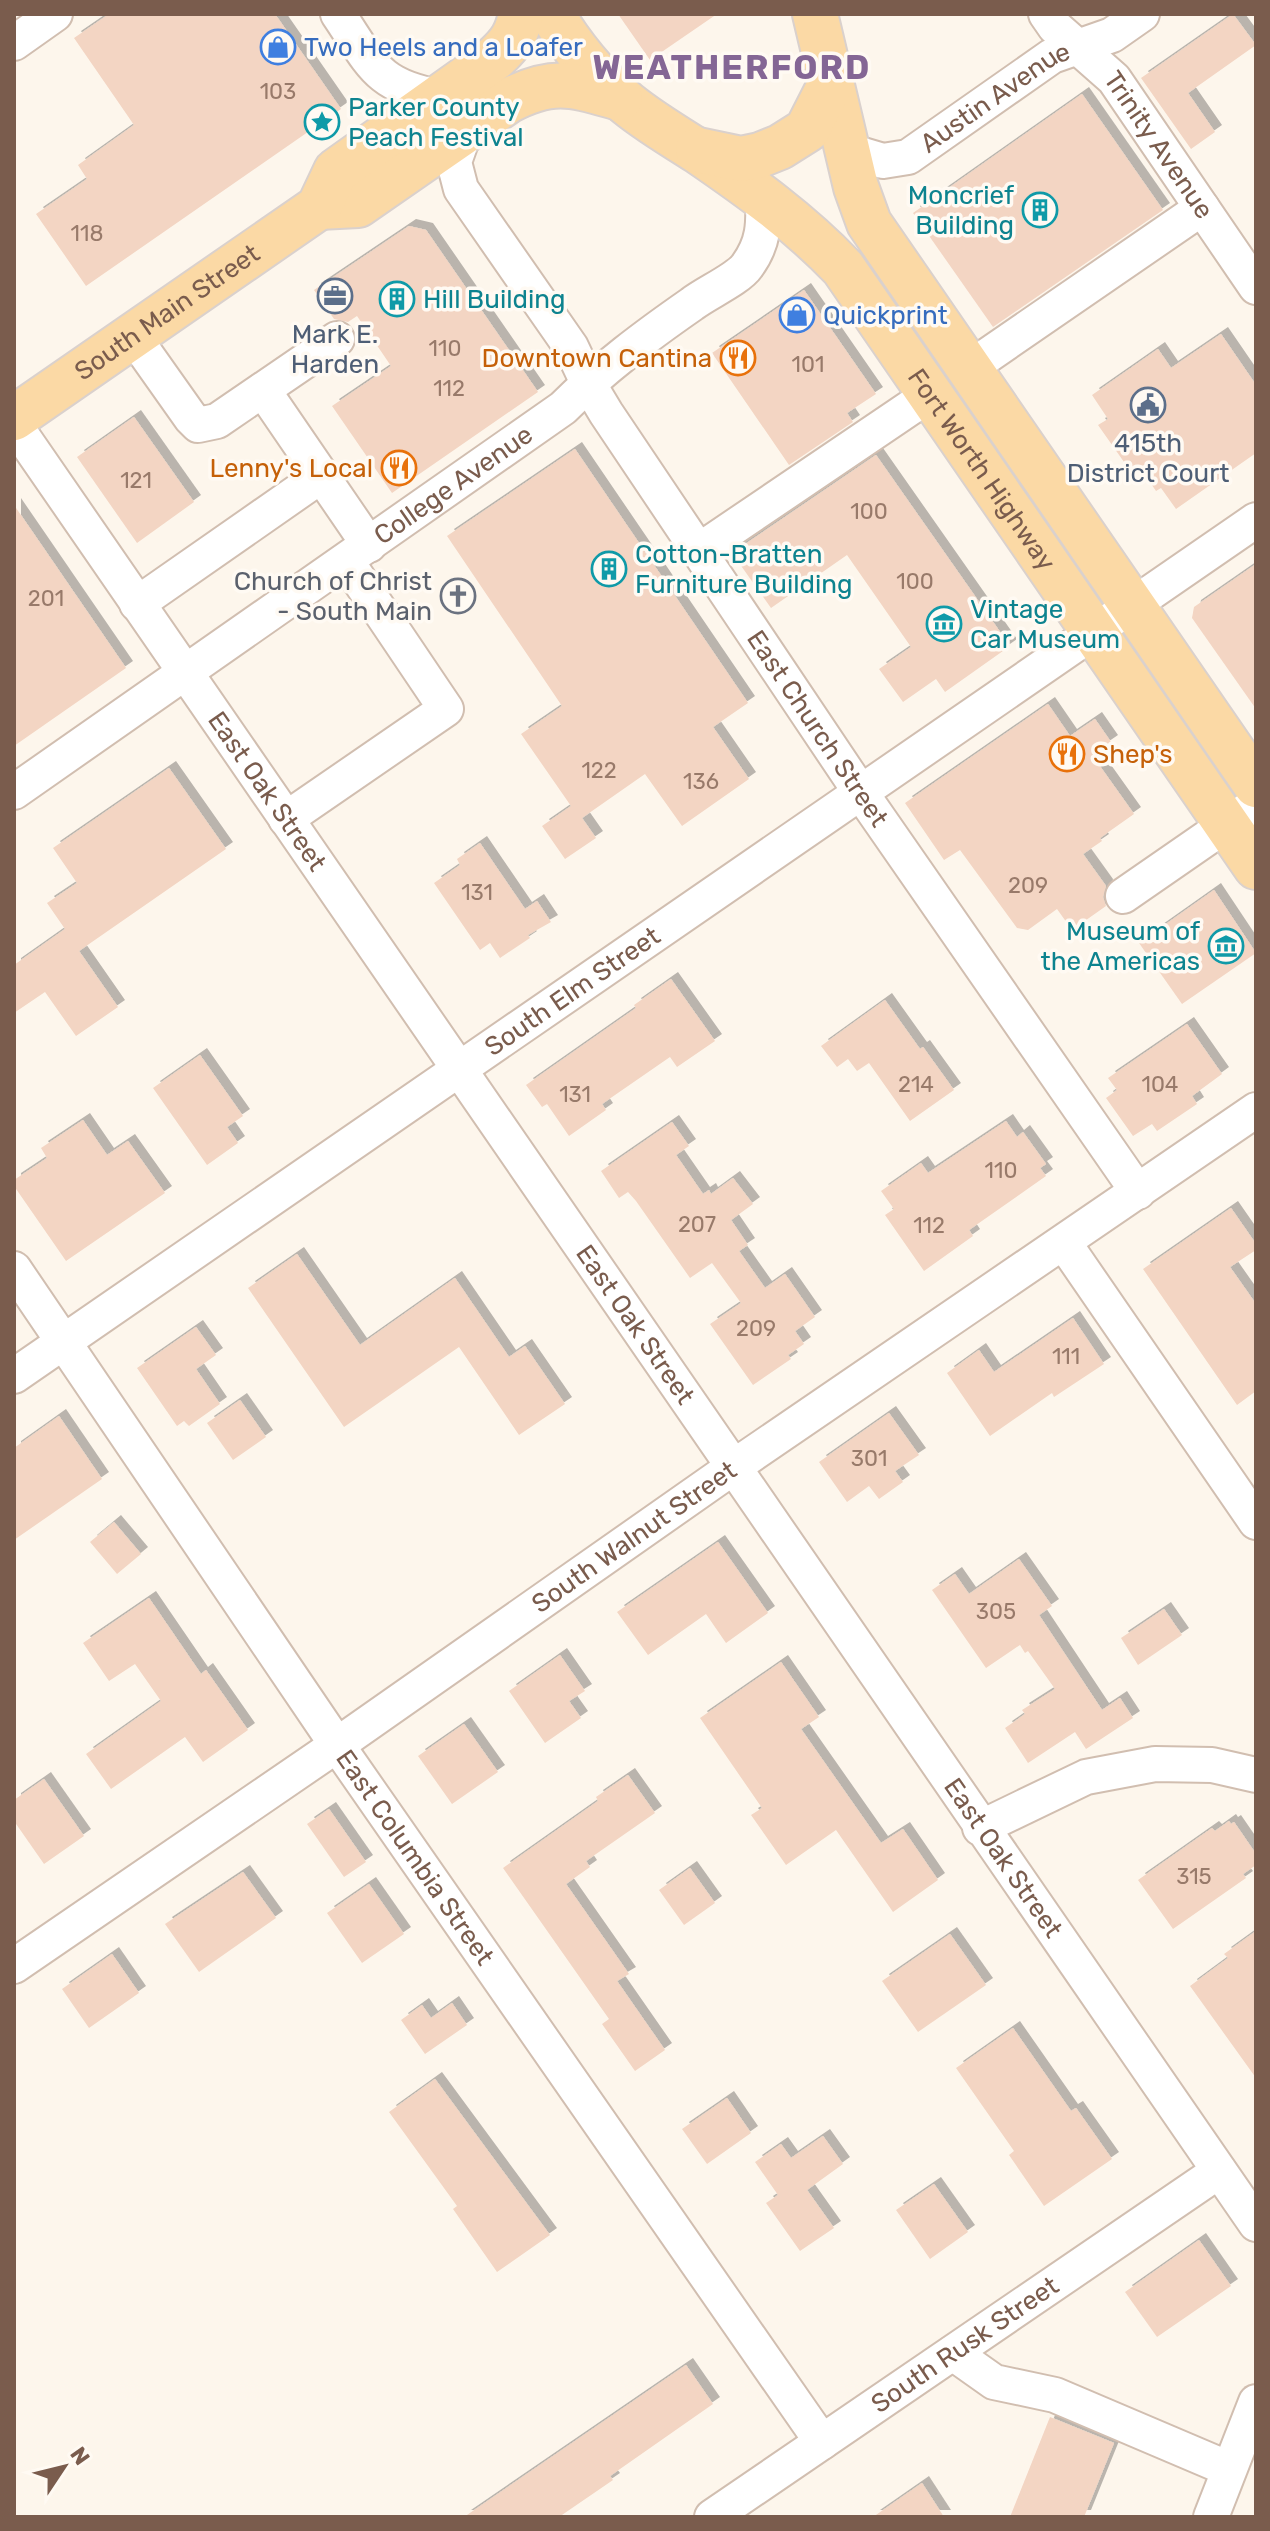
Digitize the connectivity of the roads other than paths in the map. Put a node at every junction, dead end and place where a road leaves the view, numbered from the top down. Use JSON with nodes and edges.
{"nodes":[{"id":1,"x":55,"y":14,"type":"edge"},
{"id":2,"x":338,"y":14,"type":"edge"},
{"id":3,"x":521,"y":14,"type":"edge"},
{"id":4,"x":552,"y":14,"type":"edge"},
{"id":5,"x":815,"y":14,"type":"edge"},
{"id":6,"x":1046,"y":14,"type":"edge"},
{"id":7,"x":1142,"y":14,"type":"edge"},
{"id":8,"x":16,"y":36,"type":"edge"},
{"id":9,"x":1077,"y":46,"type":"junction"},
{"id":10,"x":831,"y":83,"type":"junction"},
{"id":11,"x":620,"y":98,"type":"junction"},
{"id":12,"x":453,"y":114,"type":"junction"},
{"id":13,"x":695,"y":150,"type":"junction"},
{"id":14,"x":846,"y":150,"type":"junction"},
{"id":15,"x":763,"y":197,"type":"junction"},
{"id":16,"x":1202,"y":208,"type":"junction"},
{"id":17,"x":1256,"y":287,"type":"edge"},
{"id":18,"x":133,"y":336,"type":"junction"},
{"id":19,"x":337,"y":339,"type":"dead end"},
{"id":20,"x":968,"y":369,"type":"junction"},
{"id":21,"x":588,"y":383,"type":"junction"},
{"id":22,"x":263,"y":390,"type":"junction"},
{"id":23,"x":929,"y":395,"type":"junction"},
{"id":24,"x":14,"y":421,"type":"edge"},
{"id":25,"x":322,"y":475,"type":"junction"},
{"id":26,"x":1256,"y":520,"type":"edge"},
{"id":27,"x":700,"y":550,"type":"junction"},
{"id":28,"x":358,"y":553,"type":"junction"},
{"id":29,"x":137,"y":604,"type":"junction"},
{"id":30,"x":1131,"y":604,"type":"junction"},
{"id":31,"x":1093,"y":631,"type":"junction"},
{"id":32,"x":185,"y":674,"type":"junction"},
{"id":33,"x":1256,"y":785,"type":"edge"},
{"id":34,"x":14,"y":792,"type":"edge"},
{"id":35,"x":861,"y":793,"type":"junction"},
{"id":36,"x":1241,"y":814,"type":"edge"},
{"id":37,"x":286,"y":819,"type":"junction"},
{"id":38,"x":1256,"y":867,"type":"edge"},
{"id":39,"x":1123,"y":896,"type":"dead end"},
{"id":40,"x":460,"y":1070,"type":"junction"},
{"id":41,"x":1256,"y":1110,"type":"edge"},
{"id":42,"x":1138,"y":1192,"type":"junction"},
{"id":43,"x":1064,"y":1243,"type":"junction"},
{"id":44,"x":14,"y":1269,"type":"edge"},
{"id":45,"x":65,"y":1342,"type":"junction"},
{"id":46,"x":14,"y":1376,"type":"edge"},
{"id":47,"x":732,"y":1468,"type":"junction"},
{"id":48,"x":1256,"y":1522,"type":"edge"},
{"id":49,"x":337,"y":1745,"type":"junction"},
{"id":50,"x":1256,"y":1775,"type":"edge"},
{"id":51,"x":980,"y":1828,"type":"junction"},
{"id":52,"x":14,"y":1966,"type":"edge"},
{"id":53,"x":1219,"y":2171,"type":"junction"},
{"id":54,"x":1256,"y":2224,"type":"edge"},
{"id":55,"x":953,"y":2353,"type":"junction"},
{"id":56,"x":1256,"y":2402,"type":"edge"},
{"id":57,"x":822,"y":2442,"type":"junction"},
{"id":58,"x":1229,"y":2469,"type":"junction"},
{"id":59,"x":723,"y":2514,"type":"edge"},
{"id":60,"x":1211,"y":2517,"type":"edge"}],
"edges":[{"from":1,"to":8,"type":"street"},
{"from":2,"to":12,"type":"street"},
{"from":3,"to":12,"type":"main road","name":"South Main Street"},
{"from":4,"to":11,"type":"main road"},
{"from":5,"to":10,"type":"main road","name":"Fort Worth Highway"},
{"from":6,"to":9,"type":"street","name":"Trinity Avenue"},
{"from":7,"to":9,"type":"street","name":"Austin Avenue"},
{"from":9,"to":14,"type":"street","name":"Austin Avenue"},
{"from":9,"to":16,"type":"street","name":"Trinity Avenue"},
{"from":10,"to":13,"type":"main road"},
{"from":10,"to":14,"type":"main road","name":"Fort Worth Highway"},
{"from":11,"to":12,"type":"main road","name":"South Main Street"},
{"from":11,"to":13,"type":"main road","name":"Fort Worth Highway"},
{"from":12,"to":18,"type":"main road","name":"South Main Street"},
{"from":12,"to":21,"type":"street","name":"East Church Street"},
{"from":13,"to":15,"type":"main road","name":"Fort Worth Highway"},
{"from":14,"to":20,"type":"main road","name":"Fort Worth Highway"},
{"from":15,"to":21,"type":"street","name":"College Avenue"},
{"from":15,"to":23,"type":"main road","name":"Fort Worth Highway"},
{"from":16,"to":17,"type":"street","name":"Trinity Avenue"},
{"from":16,"to":20,"type":"street"},
{"from":18,"to":22,"type":"street"},
{"from":18,"to":24,"type":"main road","name":"South Main Street"},
{"from":19,"to":22,"type":"street"},
{"from":20,"to":30,"type":"main road","name":"Fort Worth Highway"},
{"from":21,"to":27,"type":"street","name":"East Church Street"},
{"from":21,"to":28,"type":"street","name":"College Avenue"},
{"from":22,"to":25,"type":"street"},
{"from":23,"to":27,"type":"street"},
{"from":23,"to":31,"type":"main road","name":"Fort Worth Highway"},
{"from":24,"to":29,"type":"street","name":"East Oak Street"},
{"from":25,"to":28,"type":"street"},
{"from":25,"to":29,"type":"street"},
{"from":26,"to":30,"type":"street","name":"South Elm Street"},
{"from":27,"to":35,"type":"street","name":"East Church Street"},
{"from":28,"to":32,"type":"street","name":"College Avenue"},
{"from":28,"to":37,"type":"street"},
{"from":29,"to":32,"type":"street","name":"East Oak Street"},
{"from":30,"to":31,"type":"street","name":"South Elm Street"},
{"from":30,"to":33,"type":"main road","name":"Fort Worth Highway"},
{"from":31,"to":35,"type":"street","name":"South Elm Street"},
{"from":31,"to":36,"type":"main road","name":"Fort Worth Highway"},
{"from":32,"to":34,"type":"street","name":"College Avenue"},
{"from":32,"to":37,"type":"street","name":"East Oak Street"},
{"from":35,"to":40,"type":"street","name":"South Elm Street"},
{"from":35,"to":42,"type":"street","name":"East Church Street"},
{"from":36,"to":38,"type":"main road","name":"Fort Worth Highway"},
{"from":36,"to":39,"type":"street"},
{"from":37,"to":40,"type":"street","name":"East Oak Street"},
{"from":40,"to":45,"type":"street","name":"South Elm Street"},
{"from":40,"to":47,"type":"street","name":"East Oak Street"},
{"from":41,"to":42,"type":"street","name":"South Walnut Street"},
{"from":42,"to":43,"type":"street","name":"South Walnut Street"},
{"from":43,"to":47,"type":"street","name":"South Walnut Street"},
{"from":43,"to":48,"type":"street"},
{"from":44,"to":45,"type":"street","name":"East Columbia Street"},
{"from":45,"to":46,"type":"street","name":"South Elm Street"},
{"from":45,"to":49,"type":"street","name":"East Columbia Street"},
{"from":47,"to":49,"type":"street","name":"South Walnut Street"},
{"from":47,"to":51,"type":"street","name":"East Oak Street"},
{"from":49,"to":52,"type":"street","name":"South Walnut Street"},
{"from":49,"to":57,"type":"street","name":"East Columbia Street"},
{"from":50,"to":51,"type":"street"},
{"from":51,"to":53,"type":"street","name":"East Oak Street"},
{"from":53,"to":54,"type":"street","name":"East Oak Street"},
{"from":53,"to":55,"type":"street","name":"South Rusk Street"},
{"from":55,"to":57,"type":"street","name":"South Rusk Street"},
{"from":55,"to":58,"type":"street"},
{"from":56,"to":58,"type":"street"},
{"from":57,"to":59,"type":"street","name":"South Rusk Street"},
{"from":58,"to":60,"type":"street"}]}
